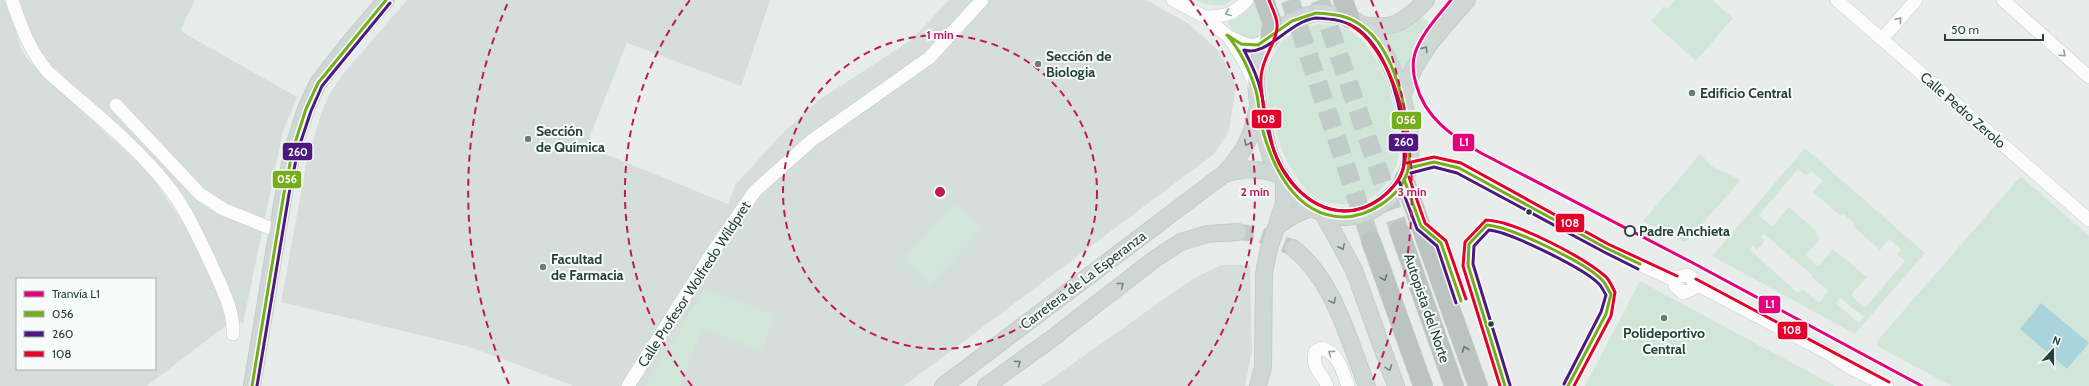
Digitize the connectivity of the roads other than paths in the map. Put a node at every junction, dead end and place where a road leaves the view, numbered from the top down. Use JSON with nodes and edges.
{"nodes":[{"id":1,"x":12,"y":0,"type":"edge"},
{"id":2,"x":386,"y":0,"type":"edge"},
{"id":3,"x":982,"y":0,"type":"edge"},
{"id":4,"x":1173,"y":0,"type":"edge"},
{"id":5,"x":1247,"y":0,"type":"edge"},
{"id":6,"x":1264,"y":0,"type":"edge"},
{"id":7,"x":1343,"y":0,"type":"edge"},
{"id":8,"x":1426,"y":0,"type":"edge"},
{"id":9,"x":1467,"y":0,"type":"edge"},
{"id":10,"x":1837,"y":0,"type":"edge"},
{"id":11,"x":1916,"y":0,"type":"edge"},
{"id":12,"x":2003,"y":0,"type":"edge"},
{"id":13,"x":1205,"y":17,"type":"junction"},
{"id":14,"x":1356,"y":22,"type":"junction"},
{"id":15,"x":1229,"y":37,"type":"junction"},
{"id":16,"x":1270,"y":38,"type":"junction"},
{"id":17,"x":1882,"y":39,"type":"junction"},
{"id":18,"x":2089,"y":77,"type":"edge"},
{"id":19,"x":1402,"y":96,"type":"junction"},
{"id":20,"x":1258,"y":100,"type":"junction"},
{"id":21,"x":116,"y":105,"type":"dead end"},
{"id":22,"x":1224,"y":174,"type":"junction"},
{"id":23,"x":1406,"y":174,"type":"junction"},
{"id":24,"x":1283,"y":177,"type":"junction"},
{"id":25,"x":1316,"y":210,"type":"junction"},
{"id":26,"x":2089,"y":220,"type":"edge"},
{"id":27,"x":1276,"y":227,"type":"junction"},
{"id":28,"x":1400,"y":230,"type":"tunnel mouth"},
{"id":29,"x":278,"y":231,"type":"junction"},
{"id":30,"x":1238,"y":232,"type":"tunnel mouth"},
{"id":31,"x":1371,"y":241,"type":"tunnel mouth"},
{"id":32,"x":1293,"y":248,"type":"tunnel mouth"},
{"id":33,"x":233,"y":334,"type":"dead end"},
{"id":34,"x":252,"y":386,"type":"edge"},
{"id":35,"x":628,"y":386,"type":"edge"},
{"id":36,"x":943,"y":386,"type":"edge"},
{"id":37,"x":986,"y":386,"type":"edge"},
{"id":38,"x":1258,"y":386,"type":"edge"},
{"id":39,"x":1327,"y":386,"type":"edge"},
{"id":40,"x":1348,"y":386,"type":"edge"},
{"id":41,"x":1367,"y":386,"type":"edge"},
{"id":42,"x":1396,"y":386,"type":"edge"},
{"id":43,"x":1423,"y":386,"type":"edge"},
{"id":44,"x":1454,"y":386,"type":"edge"},
{"id":45,"x":1478,"y":386,"type":"edge"},
{"id":46,"x":1887,"y":386,"type":"edge"}],
"edges":[{"from":1,"to":33,"type":"street"},
{"from":2,"to":29,"type":"main road"},
{"from":3,"to":35,"type":"street","name":"Calle Profesor Wolfredo Wildpret"},
{"from":4,"to":13,"type":"street"},
{"from":5,"to":13,"type":"street","one_way":true},
{"from":6,"to":16,"type":"highway"},
{"from":7,"to":14,"type":"highway"},
{"from":8,"to":14,"type":"main road"},
{"from":19,"to":9,"type":"main road","one_way":true},
{"from":10,"to":17,"type":"street","name":"Calle Pedro Zerolo"},
{"from":17,"to":11,"type":"street","one_way":true},
{"from":12,"to":18,"type":"street","one_way":true},
{"from":13,"to":15,"type":"street"},
{"from":14,"to":16,"type":"main road"},
{"from":14,"to":19,"type":"main road"},
{"from":15,"to":16,"type":"street"},
{"from":15,"to":20,"type":"street"},
{"from":16,"to":20,"type":"main road"},
{"from":17,"to":26,"type":"street","name":"Calle Pedro Zerolo"},
{"from":19,"to":23,"type":"main road"},
{"from":20,"to":22,"type":"main road","name":"Carretera de La Esperanza","one_way":true},
{"from":20,"to":24,"type":"main road"},
{"from":21,"to":29,"type":"street"},
{"from":22,"to":24,"type":"main road","name":"Carretera de La Esperanza"},
{"from":22,"to":36,"type":"main road","name":"Carretera de La Esperanza"},
{"from":23,"to":25,"type":"main road"},
{"from":45,"to":23,"type":"highway","one_way":true},
{"from":23,"to":46,"type":"street"},
{"from":24,"to":25,"type":"main road"},
{"from":24,"to":27,"type":"main road"},
{"from":25,"to":27,"type":"main road"},
{"from":25,"to":42,"type":"main road","one_way":true},
{"from":27,"to":38,"type":"main road"},
{"from":28,"to":44,"type":"highway","name":"Autopista del Norte"},
{"from":29,"to":34,"type":"main road"},
{"from":37,"to":30,"type":"main road","one_way":true},
{"from":31,"to":43,"type":"highway","one_way":true},
{"from":32,"to":41,"type":"main road","one_way":true},
{"from":40,"to":39,"type":"street","one_way":true}]}
